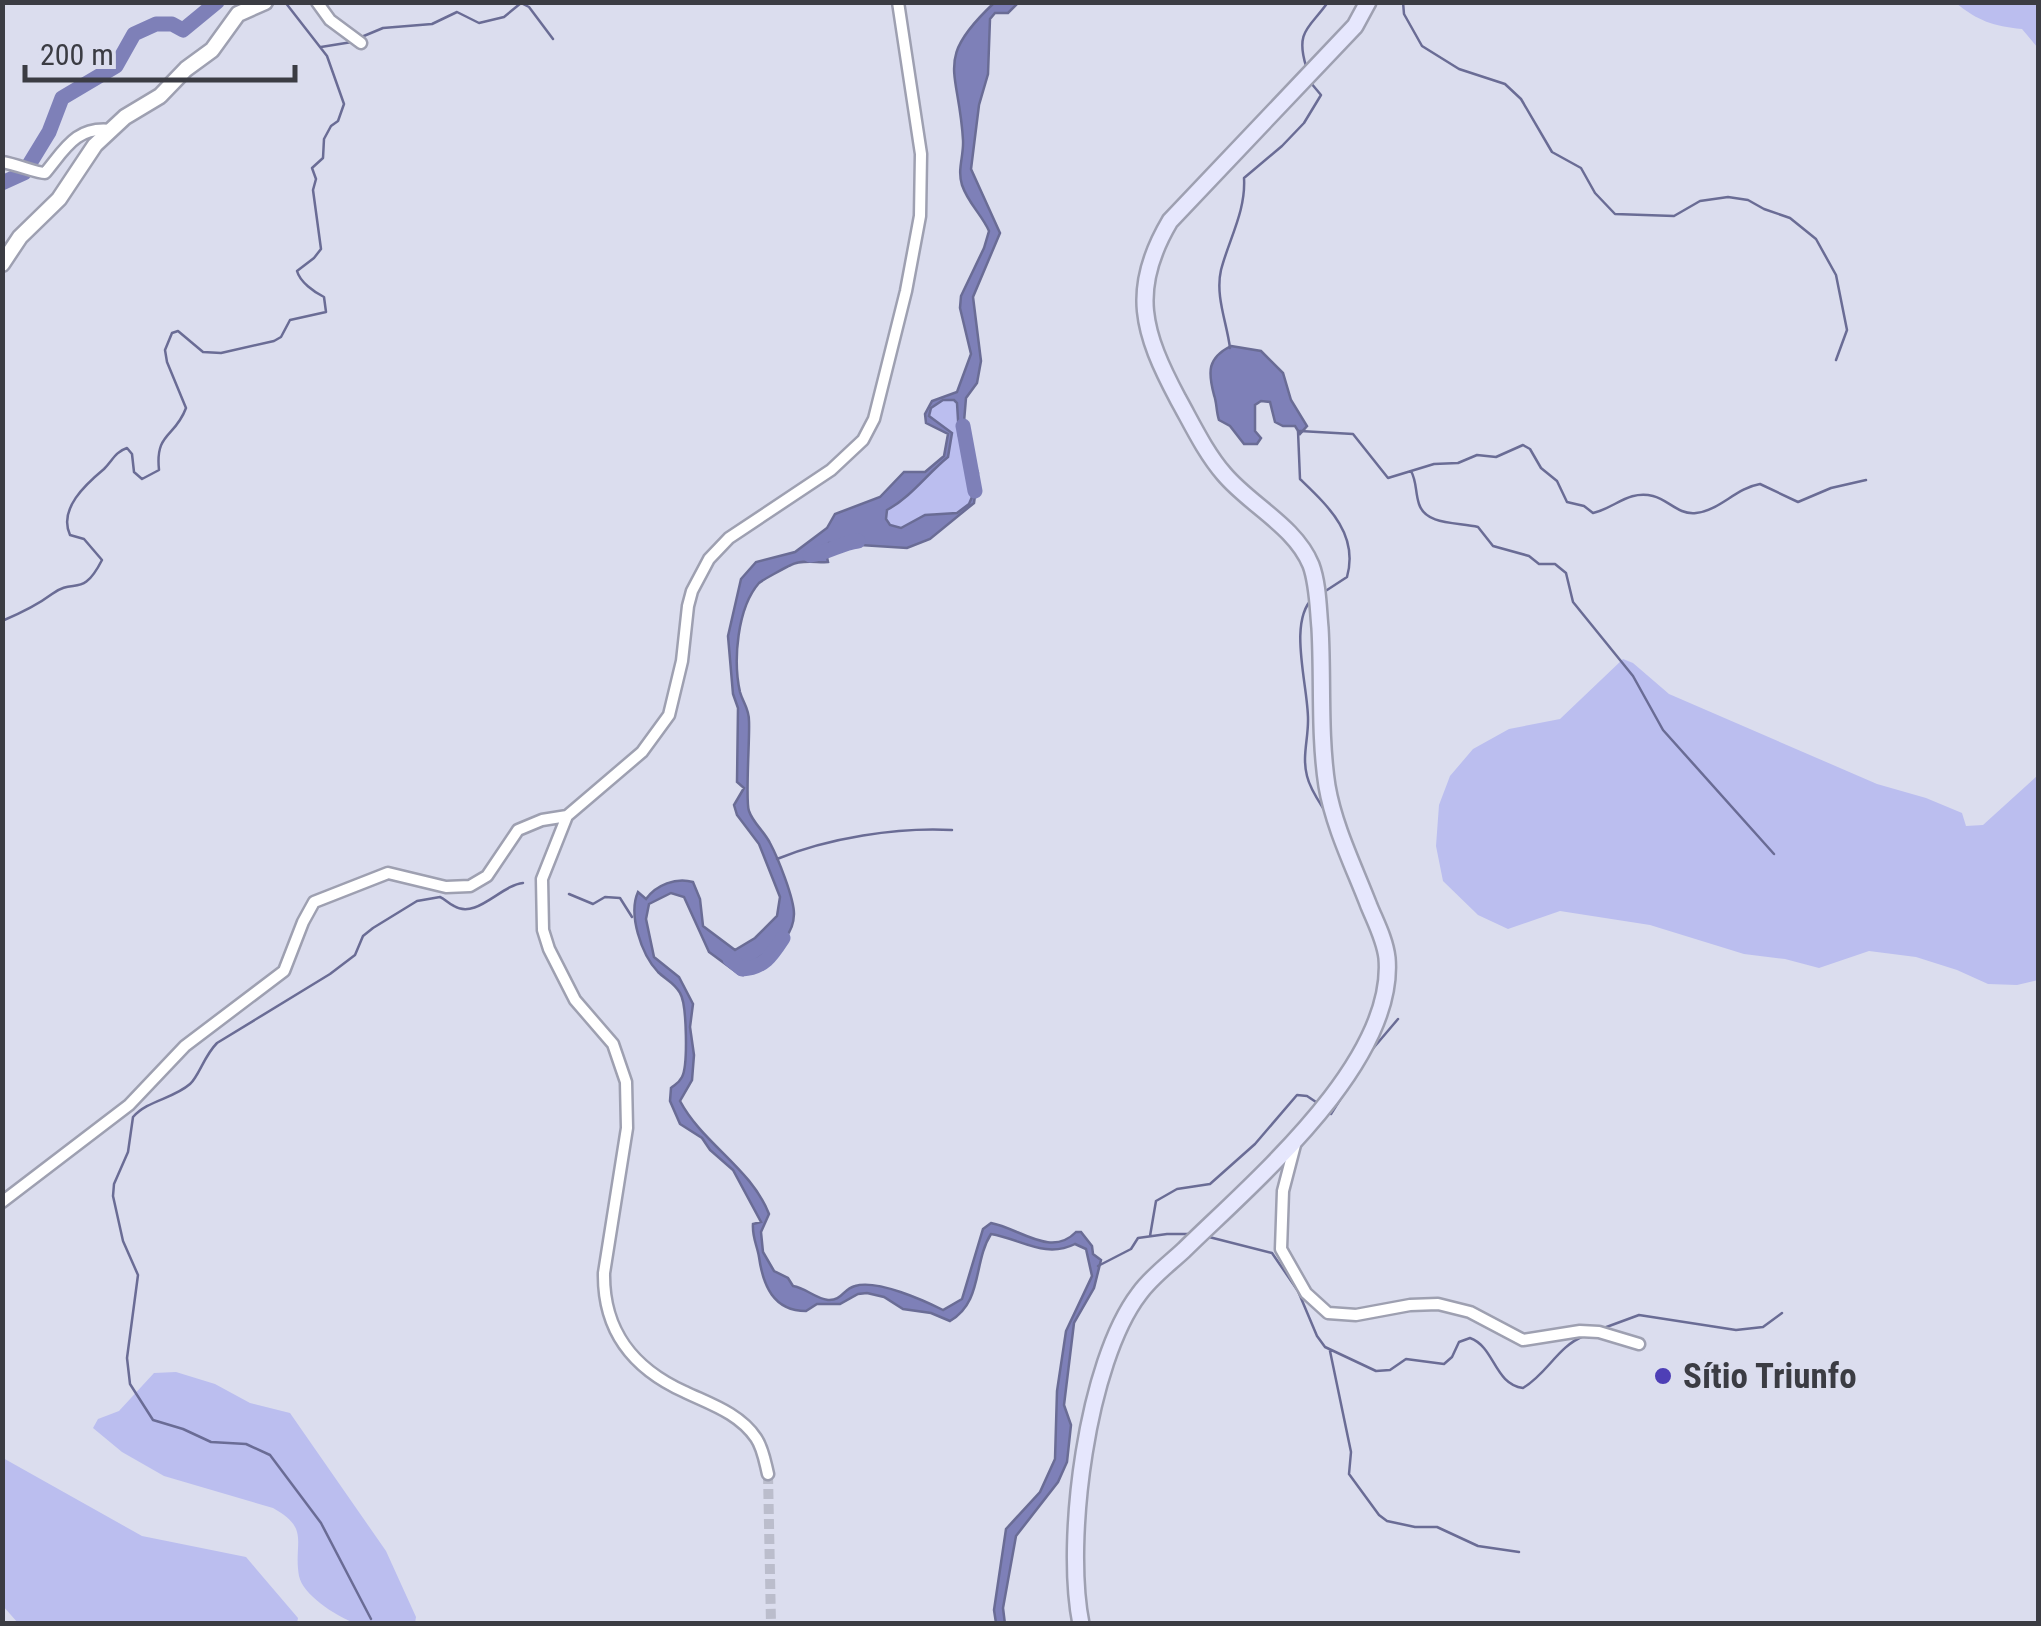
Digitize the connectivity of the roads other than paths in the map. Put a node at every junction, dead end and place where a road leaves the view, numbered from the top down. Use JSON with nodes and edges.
{"nodes":[{"id":1,"x":265,"y":2,"type":"edge"},
{"id":2,"x":317,"y":2,"type":"edge"},
{"id":3,"x":898,"y":2,"type":"edge"},
{"id":4,"x":1368,"y":2,"type":"edge"},
{"id":5,"x":361,"y":43,"type":"dead end"},
{"id":6,"x":111,"y":130,"type":"junction"},
{"id":7,"x":2,"y":162,"type":"edge"},
{"id":8,"x":2,"y":264,"type":"edge"},
{"id":9,"x":568,"y":816,"type":"junction"},
{"id":10,"x":1296,"y":1140,"type":"junction"},
{"id":11,"x":2,"y":1202,"type":"edge"},
{"id":12,"x":1639,"y":1344,"type":"dead end"},
{"id":13,"x":768,"y":1474,"type":"tunnel mouth"},
{"id":14,"x":1081,"y":1624,"type":"edge"}],
"edges":[{"from":1,"to":6,"type":"street"},
{"from":2,"to":5,"type":"street"},
{"from":3,"to":9,"type":"street"},
{"from":4,"to":10,"type":"main road"},
{"from":6,"to":7,"type":"street"},
{"from":6,"to":8,"type":"street"},
{"from":9,"to":11,"type":"street"},
{"from":9,"to":13,"type":"street"},
{"from":10,"to":12,"type":"street"},
{"from":10,"to":14,"type":"main road"}]}
